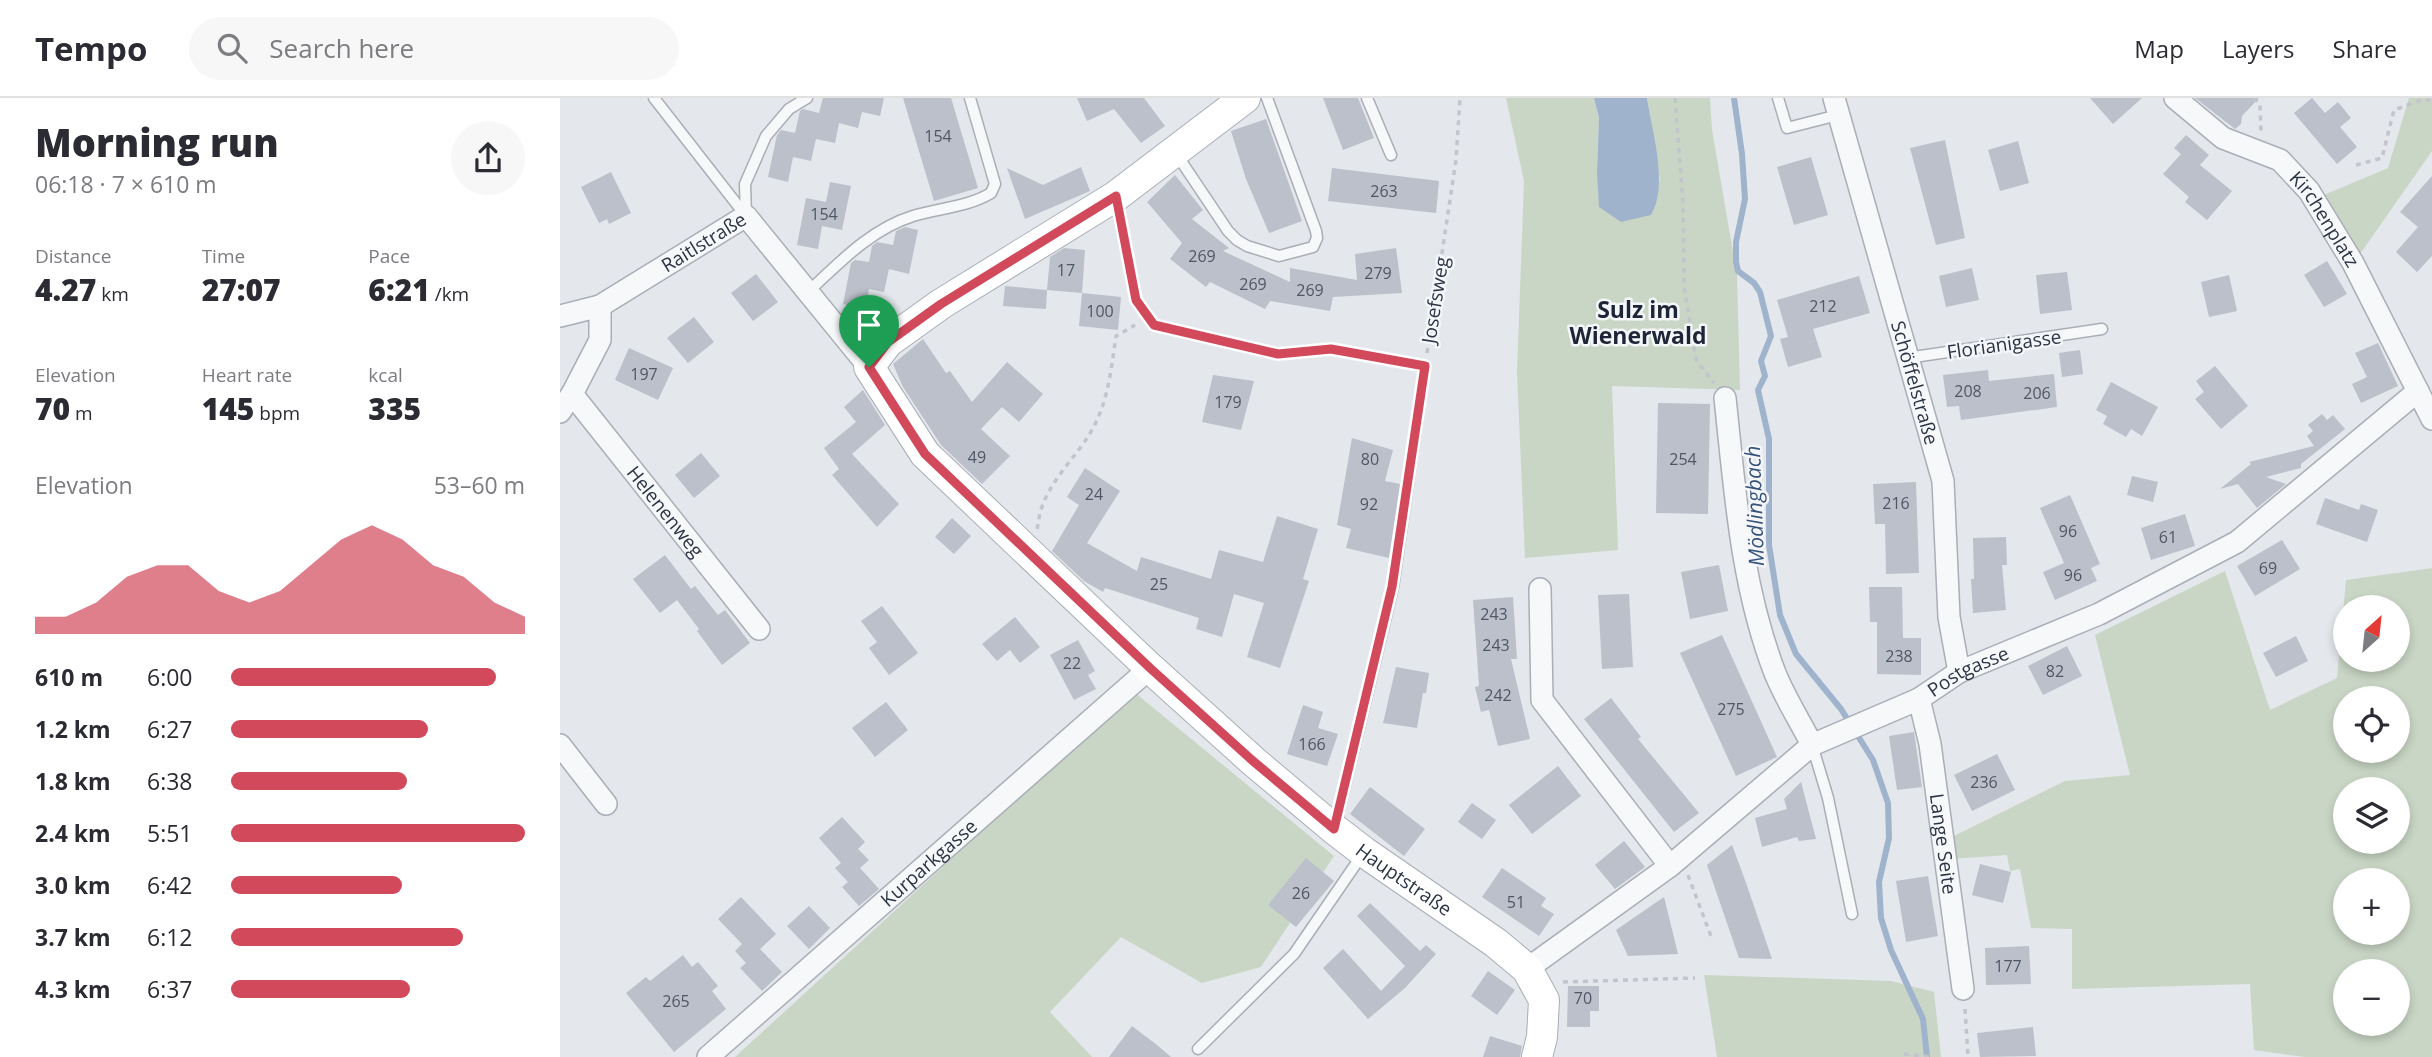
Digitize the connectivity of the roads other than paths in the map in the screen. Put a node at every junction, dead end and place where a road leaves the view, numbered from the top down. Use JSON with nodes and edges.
{"nodes":[{"id":1,"x":654,"y":98,"type":"edge"},
{"id":2,"x":807,"y":98,"type":"edge"},
{"id":3,"x":970,"y":98,"type":"edge"},
{"id":4,"x":1245,"y":98,"type":"edge"},
{"id":5,"x":1267,"y":98,"type":"edge"},
{"id":6,"x":1367,"y":98,"type":"edge"},
{"id":7,"x":1778,"y":98,"type":"edge"},
{"id":8,"x":2175,"y":98,"type":"edge"},
{"id":9,"x":1836,"y":106,"type":"edge"},
{"id":10,"x":1175,"y":151,"type":"junction"},
{"id":11,"x":1391,"y":155,"type":"dead end"},
{"id":12,"x":1116,"y":196,"type":"junction"},
{"id":13,"x":746,"y":216,"type":"junction"},
{"id":14,"x":808,"y":292,"type":"junction"},
{"id":15,"x":600,"y":306,"type":"junction"},
{"id":16,"x":560,"y":316,"type":"edge"},
{"id":17,"x":2102,"y":329,"type":"dead end"},
{"id":18,"x":1907,"y":358,"type":"junction"},
{"id":19,"x":869,"y":367,"type":"junction"},
{"id":20,"x":2418,"y":391,"type":"junction"},
{"id":21,"x":572,"y":394,"type":"junction"},
{"id":22,"x":1725,"y":398,"type":"road end"},
{"id":23,"x":560,"y":412,"type":"edge"},
{"id":24,"x":2432,"y":419,"type":"edge"},
{"id":25,"x":1541,"y":589,"type":"dead end"},
{"id":26,"x":759,"y":629,"type":"dead end"},
{"id":27,"x":1150,"y":668,"type":"junction"},
{"id":28,"x":1959,"y":672,"type":"junction"},
{"id":29,"x":1919,"y":699,"type":"junction"},
{"id":30,"x":560,"y":745,"type":"edge"},
{"id":31,"x":1812,"y":745,"type":"junction"},
{"id":32,"x":606,"y":804,"type":"dead end"},
{"id":33,"x":1334,"y":829,"type":"junction"},
{"id":34,"x":1364,"y":852,"type":"junction"},
{"id":35,"x":1676,"y":861,"type":"junction"},
{"id":36,"x":1852,"y":914,"type":"dead end"},
{"id":37,"x":1532,"y":976,"type":"junction"},
{"id":38,"x":1963,"y":989,"type":"road end"},
{"id":39,"x":1198,"y":1049,"type":"dead end"},
{"id":40,"x":708,"y":1057,"type":"edge"},
{"id":41,"x":1537,"y":1057,"type":"edge"}],
"edges":[{"from":1,"to":13,"type":"lane"},
{"from":2,"to":13,"type":"lane"},
{"from":3,"to":14,"type":"lane"},
{"from":4,"to":10,"type":"main road"},
{"from":5,"to":10,"type":"lane"},
{"from":6,"to":11,"type":"lane"},
{"from":7,"to":9,"type":"lane"},
{"from":8,"to":20,"type":"street","name":"Kirchenplatz"},
{"from":9,"to":18,"type":"street","name":"Schöffelstraße"},
{"from":10,"to":12,"type":"main road"},
{"from":12,"to":19,"type":"main road"},
{"from":12,"to":33,"type":"lane","name":"Josefsweg"},
{"from":13,"to":14,"type":"street","name":"Raitlstraße"},
{"from":13,"to":15,"type":"street","name":"Raitlstraße"},
{"from":14,"to":19,"type":"street","name":"Raitlstraße"},
{"from":15,"to":16,"type":"street","name":"Raitlstraße"},
{"from":15,"to":21,"type":"street"},
{"from":17,"to":18,"type":"lane","name":"Florianigasse"},
{"from":18,"to":28,"type":"street","name":"Schöffelstraße"},
{"from":19,"to":27,"type":"main road","name":"Hauptstraße"},
{"from":20,"to":24,"type":"street","name":"Kirchenplatz"},
{"from":20,"to":28,"type":"street","name":"Postgasse"},
{"from":21,"to":23,"type":"street"},
{"from":21,"to":26,"type":"street","name":"Helenenweg"},
{"from":22,"to":31,"type":"street"},
{"from":25,"to":35,"type":"street"},
{"from":27,"to":33,"type":"main road","name":"Hauptstraße"},
{"from":27,"to":40,"type":"street","name":"Kurparkgasse"},
{"from":28,"to":29,"type":"street","name":"Postgasse"},
{"from":29,"to":31,"type":"street","name":"Postgasse"},
{"from":29,"to":38,"type":"street","name":"Lange Seite"},
{"from":30,"to":32,"type":"street"},
{"from":31,"to":35,"type":"street","name":"Postgasse"},
{"from":31,"to":36,"type":"lane"},
{"from":33,"to":34,"type":"main road","name":"Hauptstraße"},
{"from":34,"to":37,"type":"main road","name":"Hauptstraße"},
{"from":34,"to":39,"type":"lane"},
{"from":35,"to":37,"type":"street","name":"Postgasse"},
{"from":37,"to":41,"type":"main road"}]}
